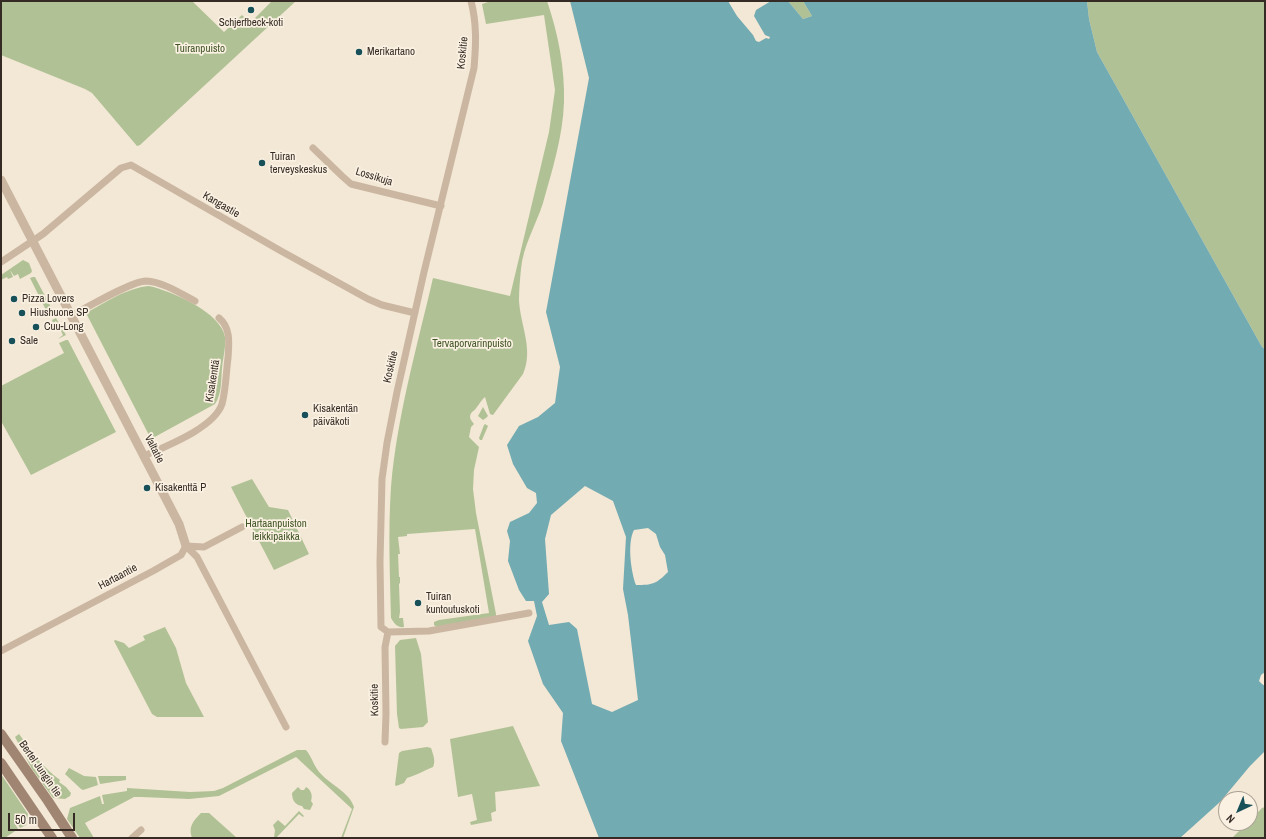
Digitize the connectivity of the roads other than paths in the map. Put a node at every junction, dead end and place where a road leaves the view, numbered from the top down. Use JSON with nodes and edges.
{"nodes":[{"id":1,"x":471,"y":1,"type":"edge"},
{"id":2,"x":313,"y":148,"type":"dead end"},
{"id":3,"x":1,"y":180,"type":"edge"},
{"id":4,"x":441,"y":206,"type":"junction"},
{"id":5,"x":32,"y":240,"type":"junction"},
{"id":6,"x":1,"y":262,"type":"edge"},
{"id":7,"x":195,"y":301,"type":"dead end"},
{"id":8,"x":415,"y":313,"type":"junction"},
{"id":9,"x":71,"y":316,"type":"junction"},
{"id":10,"x":219,"y":318,"type":"dead end"},
{"id":11,"x":144,"y":456,"type":"junction"},
{"id":12,"x":242,"y":526,"type":"dead end"},
{"id":13,"x":186,"y":546,"type":"junction"},
{"id":14,"x":529,"y":614,"type":"dead end"},
{"id":15,"x":388,"y":632,"type":"junction"},
{"id":16,"x":1,"y":650,"type":"edge"},
{"id":17,"x":286,"y":727,"type":"dead end"},
{"id":18,"x":1,"y":734,"type":"edge"},
{"id":19,"x":385,"y":742,"type":"dead end"},
{"id":20,"x":1,"y":763,"type":"edge"},
{"id":21,"x":141,"y":830,"type":"dead end"},
{"id":22,"x":49,"y":834,"type":"edge"},
{"id":23,"x":72,"y":838,"type":"edge"},
{"id":24,"x":132,"y":838,"type":"edge"}],
"edges":[{"from":1,"to":4,"type":"street","name":"Koskitie"},
{"from":2,"to":4,"type":"street","name":"Lossikuja"},
{"from":3,"to":5,"type":"street","name":"Valtatie"},
{"from":4,"to":8,"type":"street","name":"Koskitie"},
{"from":5,"to":6,"type":"street","name":"Kangastie"},
{"from":5,"to":8,"type":"street","name":"Kangastie"},
{"from":5,"to":9,"type":"street","name":"Valtatie"},
{"from":7,"to":9,"type":"street"},
{"from":8,"to":15,"type":"street","name":"Koskitie"},
{"from":9,"to":11,"type":"street","name":"Valtatie"},
{"from":10,"to":11,"type":"street","name":"Kisakenttä"},
{"from":11,"to":13,"type":"street","name":"Valtatie"},
{"from":12,"to":13,"type":"street"},
{"from":13,"to":16,"type":"street","name":"Hartaantie"},
{"from":13,"to":17,"type":"street","name":"Valtatie"},
{"from":14,"to":15,"type":"street"},
{"from":15,"to":19,"type":"street","name":"Koskitie"},
{"from":18,"to":23,"type":"main road","name":"Bertel Jungin tie"},
{"from":20,"to":22,"type":"main road"},
{"from":21,"to":24,"type":"street"}]}
